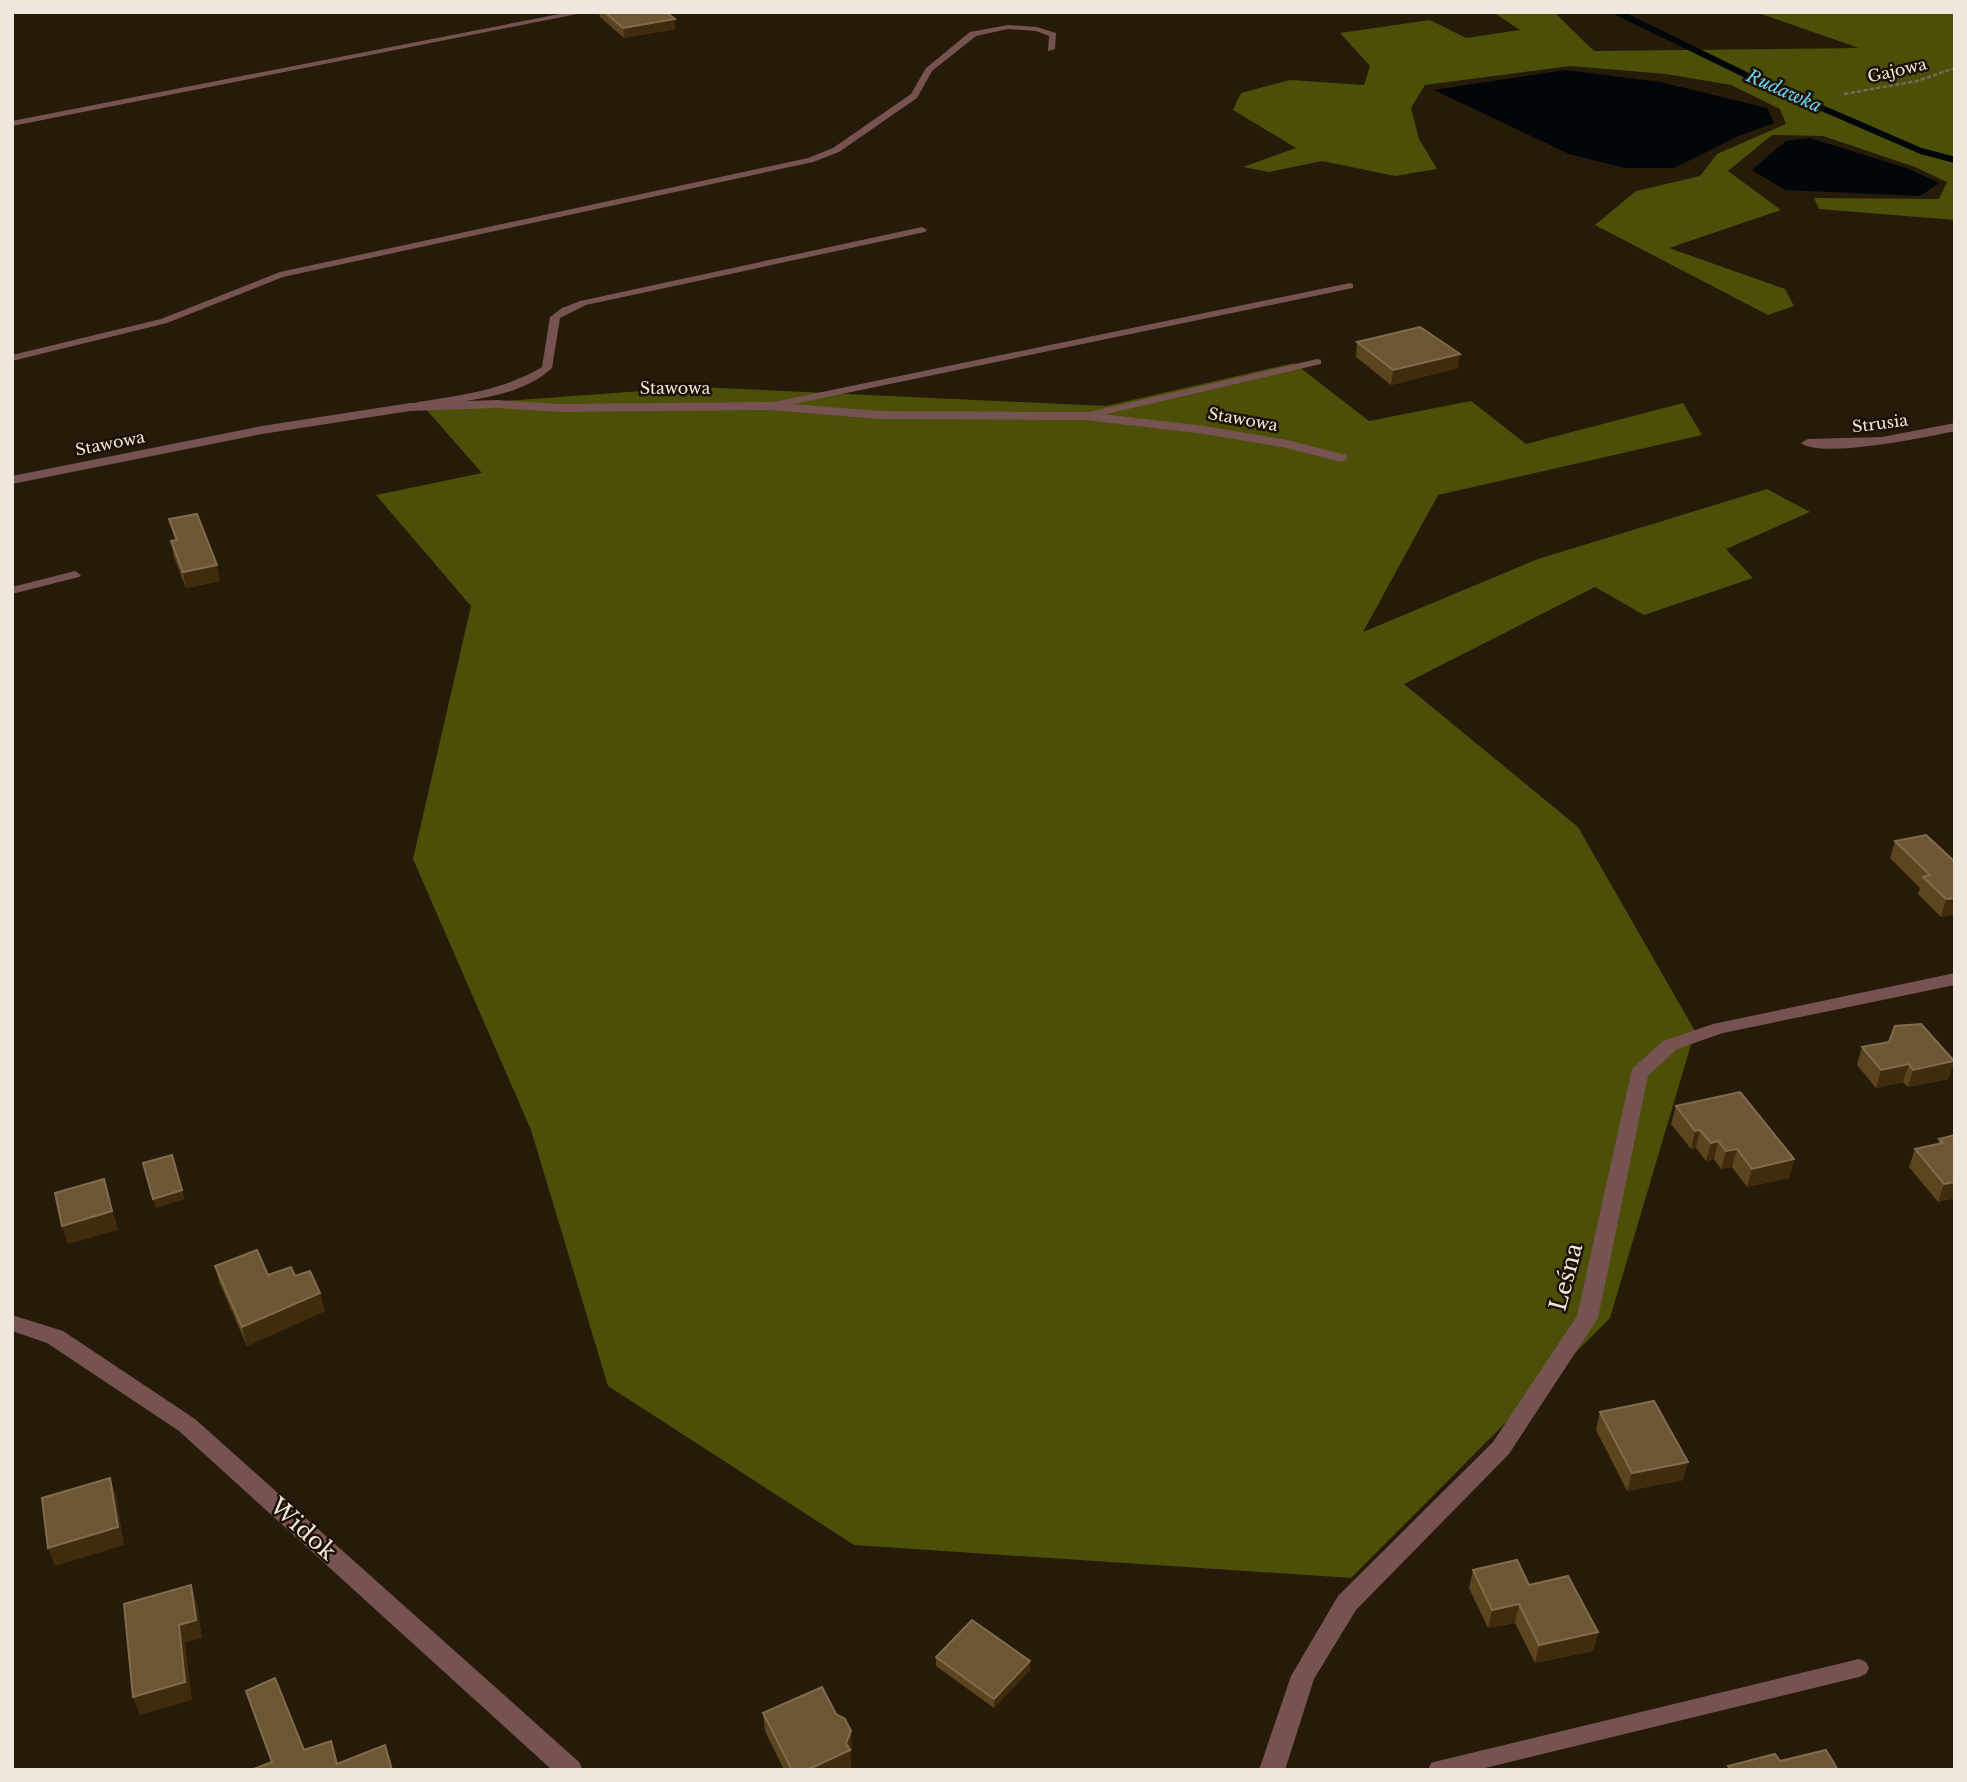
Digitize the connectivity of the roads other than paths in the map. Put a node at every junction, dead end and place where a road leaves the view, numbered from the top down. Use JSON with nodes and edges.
{"nodes":[{"id":1,"x":573,"y":14,"type":"edge"},
{"id":2,"x":1051,"y":50,"type":"dead end"},
{"id":3,"x":12,"y":124,"type":"edge"},
{"id":4,"x":922,"y":229,"type":"dead end"},
{"id":5,"x":1350,"y":286,"type":"dead end"},
{"id":6,"x":12,"y":358,"type":"edge"},
{"id":7,"x":1317,"y":362,"type":"dead end"},
{"id":8,"x":769,"y":406,"type":"junction"},
{"id":9,"x":410,"y":407,"type":"junction"},
{"id":10,"x":1085,"y":416,"type":"junction"},
{"id":11,"x":1955,"y":428,"type":"edge"},
{"id":12,"x":1808,"y":443,"type":"dead end"},
{"id":13,"x":1341,"y":458,"type":"dead end"},
{"id":14,"x":12,"y":480,"type":"edge"},
{"id":15,"x":75,"y":575,"type":"dead end"},
{"id":16,"x":12,"y":591,"type":"edge"},
{"id":17,"x":1955,"y":979,"type":"edge"},
{"id":18,"x":12,"y":1323,"type":"edge"},
{"id":19,"x":1858,"y":1668,"type":"dead end"},
{"id":20,"x":570,"y":1770,"type":"edge"},
{"id":21,"x":1272,"y":1770,"type":"edge"},
{"id":22,"x":1438,"y":1770,"type":"edge"}],
"edges":[{"from":1,"to":3,"type":"lane"},
{"from":2,"to":6,"type":"lane"},
{"from":4,"to":9,"type":"lane"},
{"from":5,"to":8,"type":"lane"},
{"from":7,"to":10,"type":"lane"},
{"from":8,"to":9,"type":"street","name":"Stawowa"},
{"from":8,"to":10,"type":"street","name":"Stawowa"},
{"from":9,"to":14,"type":"street","name":"Stawowa"},
{"from":10,"to":13,"type":"street","name":"Stawowa"},
{"from":11,"to":12,"type":"street","name":"Strusia"},
{"from":15,"to":16,"type":"lane"},
{"from":17,"to":21,"type":"street","name":"Leśna"},
{"from":18,"to":20,"type":"street","name":"Widok"},
{"from":19,"to":22,"type":"lane"}]}
